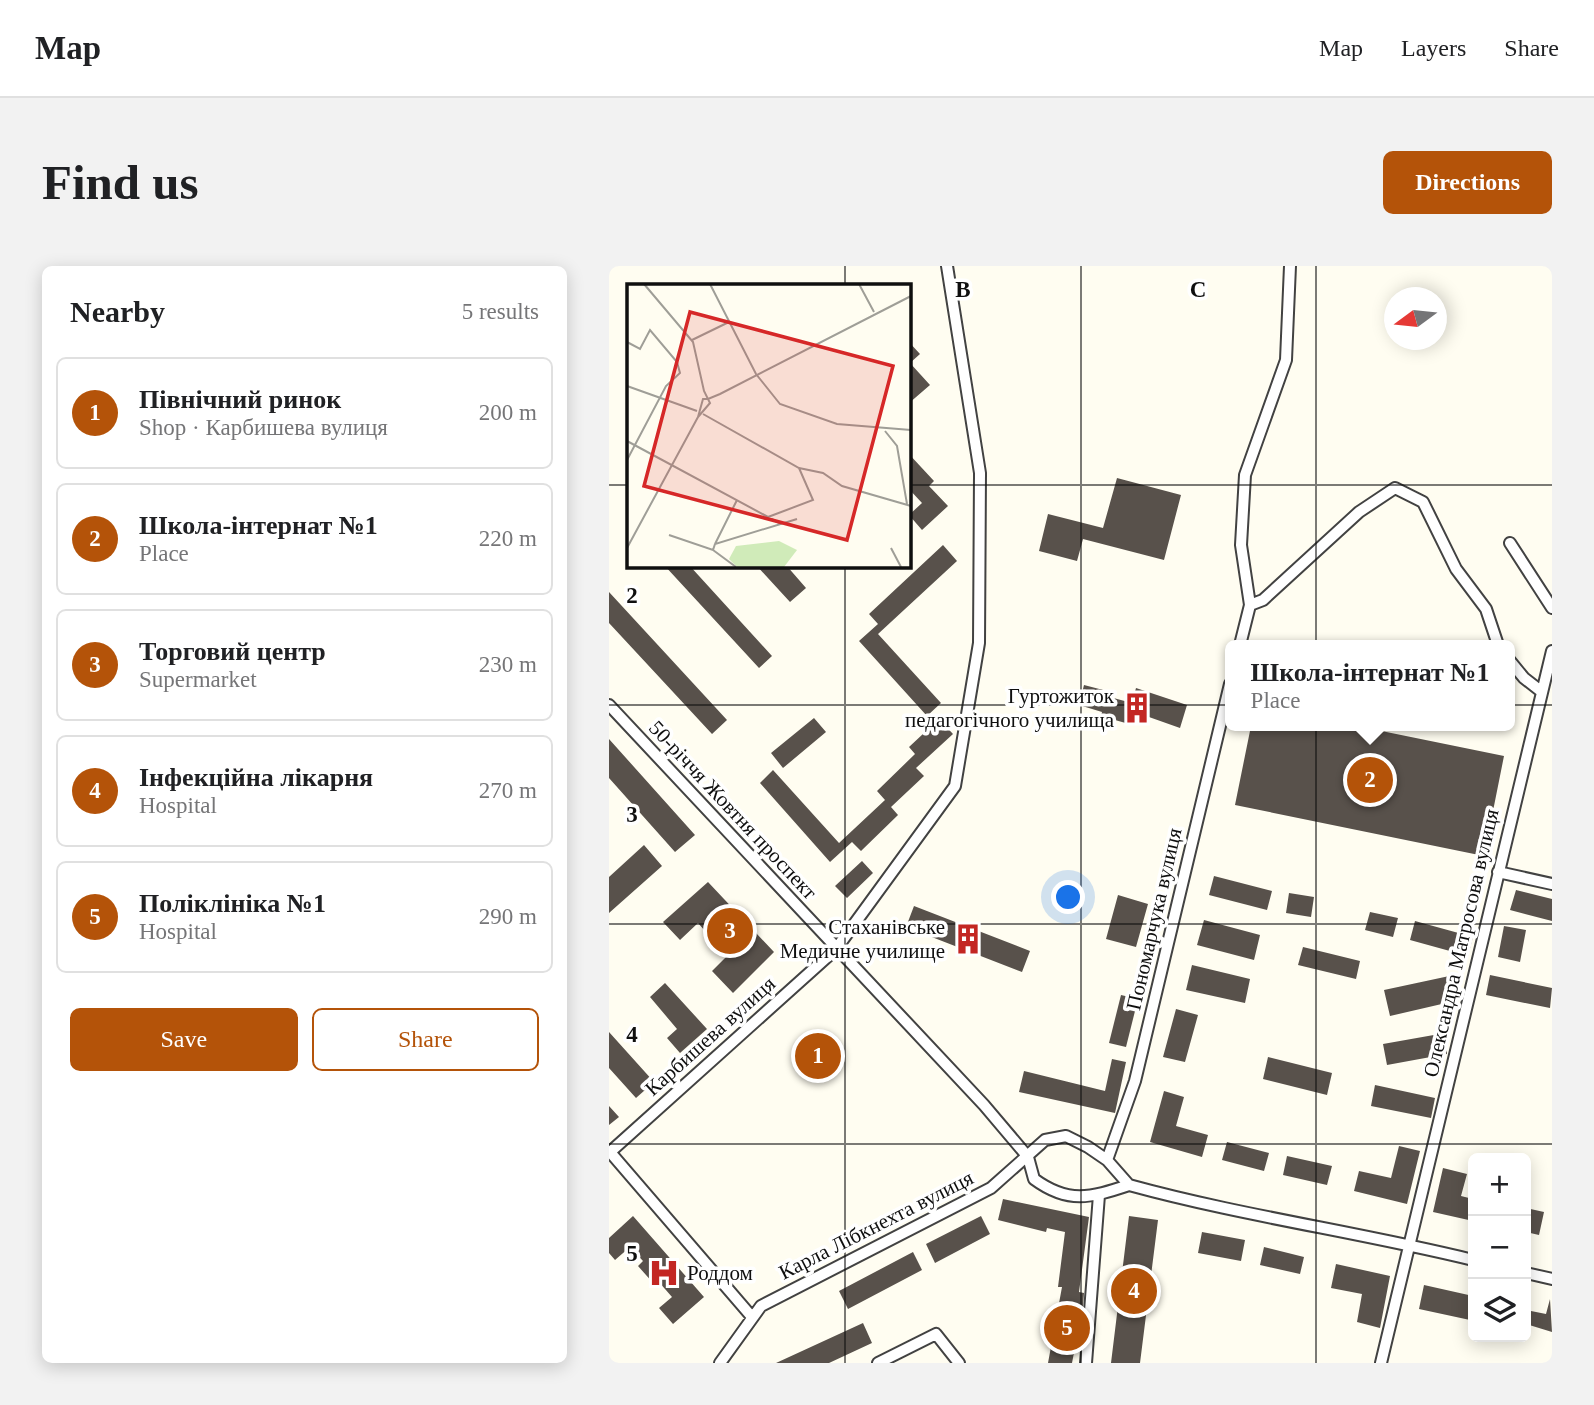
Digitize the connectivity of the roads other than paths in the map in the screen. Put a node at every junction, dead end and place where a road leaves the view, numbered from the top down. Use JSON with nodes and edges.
{"nodes":[{"id":1,"x":947,"y":266,"type":"edge"},
{"id":2,"x":1290,"y":266,"type":"edge"},
{"id":3,"x":1510,"y":543,"type":"dead end"},
{"id":4,"x":1250,"y":605,"type":"junction"},
{"id":5,"x":1552,"y":608,"type":"edge"},
{"id":6,"x":1241,"y":640,"type":"edge"},
{"id":7,"x":1496,"y":640,"type":"edge"},
{"id":8,"x":1552,"y":651,"type":"edge"},
{"id":9,"x":1515,"y":668,"type":"edge"},
{"id":10,"x":1542,"y":692,"type":"junction"},
{"id":11,"x":609,"y":705,"type":"edge"},
{"id":12,"x":1225,"y":705,"type":"edge"},
{"id":13,"x":1498,"y":872,"type":"junction"},
{"id":14,"x":1552,"y":884,"type":"edge"},
{"id":15,"x":836,"y":949,"type":"junction"},
{"id":16,"x":610,"y":1152,"type":"edge"},
{"id":17,"x":1028,"y":1157,"type":"junction"},
{"id":18,"x":1107,"y":1160,"type":"junction"},
{"id":19,"x":1129,"y":1185,"type":"junction"},
{"id":20,"x":1099,"y":1195,"type":"junction"},
{"id":21,"x":1409,"y":1244,"type":"junction"},
{"id":22,"x":1468,"y":1259,"type":"edge"},
{"id":23,"x":1531,"y":1274,"type":"edge"},
{"id":24,"x":1552,"y":1279,"type":"edge"},
{"id":25,"x":752,"y":1317,"type":"junction"},
{"id":26,"x":720,"y":1363,"type":"edge"},
{"id":27,"x":878,"y":1363,"type":"edge"},
{"id":28,"x":958,"y":1363,"type":"edge"},
{"id":29,"x":1086,"y":1363,"type":"edge"},
{"id":30,"x":1381,"y":1363,"type":"edge"}],
"edges":[{"from":1,"to":15,"type":"street","name":"Карбишева вулиця"},
{"from":2,"to":4,"type":"street"},
{"from":3,"to":5,"type":"street"},
{"from":4,"to":6,"type":"street"},
{"from":4,"to":7,"type":"street"},
{"from":8,"to":10,"type":"street","name":"Олександра Матросова вулиця"},
{"from":9,"to":10,"type":"street"},
{"from":10,"to":13,"type":"street","name":"Олександра Матросова вулиця"},
{"from":11,"to":15,"type":"street","name":"50-річчя Жовтня проспект"},
{"from":12,"to":18,"type":"street","name":"Пономарчука вулиця"},
{"from":13,"to":14,"type":"street"},
{"from":13,"to":21,"type":"street","name":"Олександра Матросова вулиця"},
{"from":15,"to":16,"type":"street","name":"Карбишева вулиця"},
{"from":15,"to":17,"type":"street","name":"50-річчя Жовтня проспект"},
{"from":16,"to":25,"type":"street"},
{"from":17,"to":18,"type":"street","name":"Карла Лібкнехта вулиця"},
{"from":17,"to":20,"type":"street"},
{"from":17,"to":25,"type":"street","name":"Карла Лібкнехта вулиця"},
{"from":18,"to":19,"type":"street","name":"Карла Лібкнехта вулиця"},
{"from":19,"to":20,"type":"street"},
{"from":19,"to":21,"type":"street"},
{"from":20,"to":29,"type":"street"},
{"from":21,"to":22,"type":"street"},
{"from":21,"to":30,"type":"street","name":"Олександра Матросова вулиця"},
{"from":23,"to":24,"type":"street"},
{"from":25,"to":26,"type":"street","name":"Карла Лібкнехта вулиця"},
{"from":27,"to":28,"type":"street"}]}
